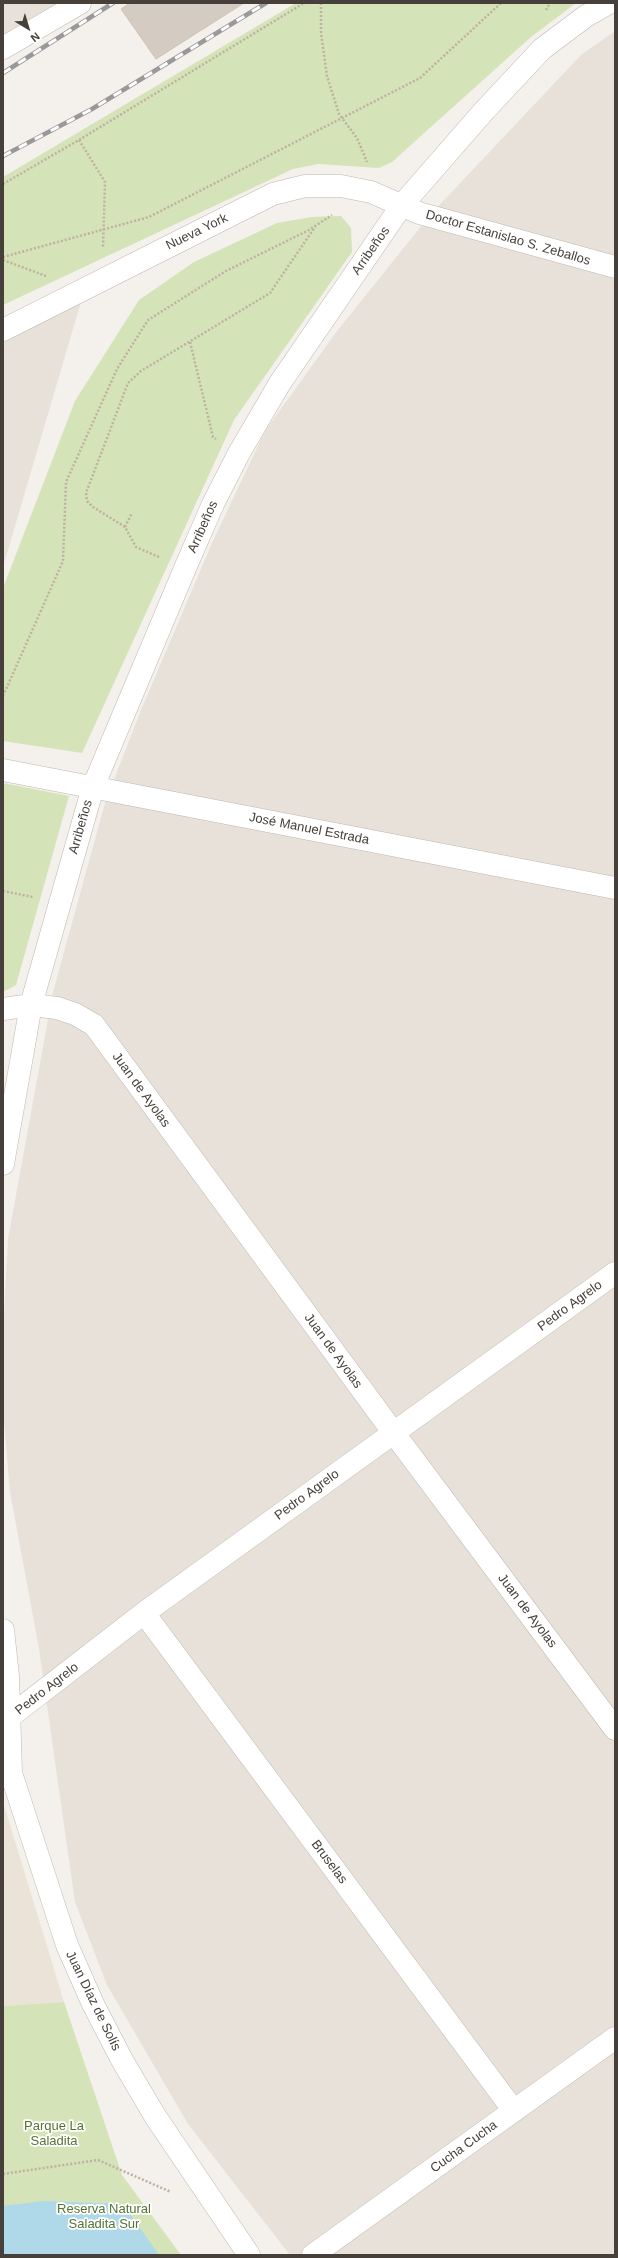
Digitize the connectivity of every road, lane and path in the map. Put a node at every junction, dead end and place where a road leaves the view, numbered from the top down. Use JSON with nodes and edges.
{"nodes":[{"id":1,"x":80,"y":3,"type":"edge"},
{"id":2,"x":304,"y":3,"type":"edge"},
{"id":3,"x":321,"y":3,"type":"edge"},
{"id":4,"x":501,"y":3,"type":"edge"},
{"id":5,"x":609,"y":3,"type":"edge"},
{"id":6,"x":3,"y":48,"type":"edge"},
{"id":7,"x":342,"y":118,"type":"junction"},
{"id":8,"x":79,"y":140,"type":"junction"},
{"id":9,"x":3,"y":184,"type":"edge"},
{"id":10,"x":371,"y":192,"type":"junction"},
{"id":11,"x":402,"y":205,"type":"junction"},
{"id":12,"x":316,"y":225,"type":"junction"},
{"id":13,"x":104,"y":229,"type":"junction"},
{"id":14,"x":3,"y":258,"type":"edge"},
{"id":15,"x":615,"y":267,"type":"edge"},
{"id":16,"x":103,"y":279,"type":"junction"},
{"id":17,"x":80,"y":290,"type":"junction"},
{"id":18,"x":3,"y":330,"type":"edge"},
{"id":19,"x":190,"y":342,"type":"junction"},
{"id":20,"x":239,"y":453,"type":"junction"},
{"id":21,"x":132,"y":513,"type":"dead end"},
{"id":22,"x":125,"y":527,"type":"junction"},
{"id":23,"x":186,"y":566,"type":"junction"},
{"id":24,"x":3,"y":696,"type":"edge"},
{"id":25,"x":3,"y":770,"type":"edge"},
{"id":26,"x":93,"y":787,"type":"junction"},
{"id":27,"x":615,"y":888,"type":"edge"},
{"id":28,"x":31,"y":1005,"type":"junction"},
{"id":29,"x":3,"y":1009,"type":"edge"},
{"id":30,"x":3,"y":1164,"type":"edge"},
{"id":31,"x":615,"y":1273,"type":"edge"},
{"id":32,"x":393,"y":1432,"type":"junction"},
{"id":33,"x":144,"y":1614,"type":"junction"},
{"id":34,"x":3,"y":1630,"type":"edge"},
{"id":35,"x":7,"y":1720,"type":"edge"},
{"id":36,"x":615,"y":1728,"type":"edge"},
{"id":37,"x":615,"y":2038,"type":"edge"},
{"id":38,"x":514,"y":2111,"type":"junction"},
{"id":39,"x":3,"y":2174,"type":"edge"},
{"id":40,"x":174,"y":2193,"type":"dead end"},
{"id":41,"x":249,"y":2255,"type":"edge"},
{"id":42,"x":313,"y":2255,"type":"edge"}],
"edges":[{"from":1,"to":6,"type":"street"},
{"from":2,"to":8,"type":"path"},
{"from":3,"to":7,"type":"path"},
{"from":4,"to":7,"type":"path"},
{"from":5,"to":11,"type":"street","name":"Arribeños"},
{"from":7,"to":10,"type":"path"},
{"from":7,"to":13,"type":"path"},
{"from":8,"to":9,"type":"path"},
{"from":8,"to":13,"type":"path"},
{"from":10,"to":11,"type":"street","name":"Nueva York"},
{"from":10,"to":12,"type":"path"},
{"from":10,"to":16,"type":"street","name":"Nueva York"},
{"from":11,"to":15,"type":"street","name":"Doctor Estanislao S. Zeballos"},
{"from":11,"to":20,"type":"street","name":"Arribeños"},
{"from":12,"to":19,"type":"path"},
{"from":12,"to":24,"type":"path"},
{"from":13,"to":14,"type":"path"},
{"from":13,"to":16,"type":"path"},
{"from":14,"to":17,"type":"path"},
{"from":16,"to":17,"type":"street","name":"Nueva York"},
{"from":17,"to":18,"type":"street","name":"Nueva York"},
{"from":19,"to":20,"type":"path"},
{"from":19,"to":22,"type":"path"},
{"from":20,"to":23,"type":"street","name":"Arribeños"},
{"from":21,"to":22,"type":"path"},
{"from":22,"to":23,"type":"path"},
{"from":23,"to":26,"type":"street","name":"Arribeños"},
{"from":25,"to":26,"type":"street","name":"José Manuel Estrada"},
{"from":26,"to":27,"type":"street","name":"José Manuel Estrada"},
{"from":26,"to":28,"type":"street","name":"Arribeños"},
{"from":28,"to":29,"type":"street","name":"Juan de Ayolas"},
{"from":28,"to":30,"type":"street","name":"Arribeños"},
{"from":28,"to":32,"type":"street","name":"Juan de Ayolas"},
{"from":31,"to":32,"type":"street","name":"Pedro Agrelo"},
{"from":32,"to":33,"type":"street","name":"Pedro Agrelo"},
{"from":32,"to":36,"type":"street","name":"Juan de Ayolas"},
{"from":33,"to":35,"type":"street","name":"Pedro Agrelo"},
{"from":33,"to":38,"type":"street","name":"Bruselas"},
{"from":34,"to":35,"type":"street"},
{"from":35,"to":41,"type":"street","name":"Juan Díaz de Solís"},
{"from":37,"to":38,"type":"street","name":"Cucha Cucha"},
{"from":38,"to":42,"type":"street","name":"Cucha Cucha"},
{"from":39,"to":40,"type":"path"}]}
